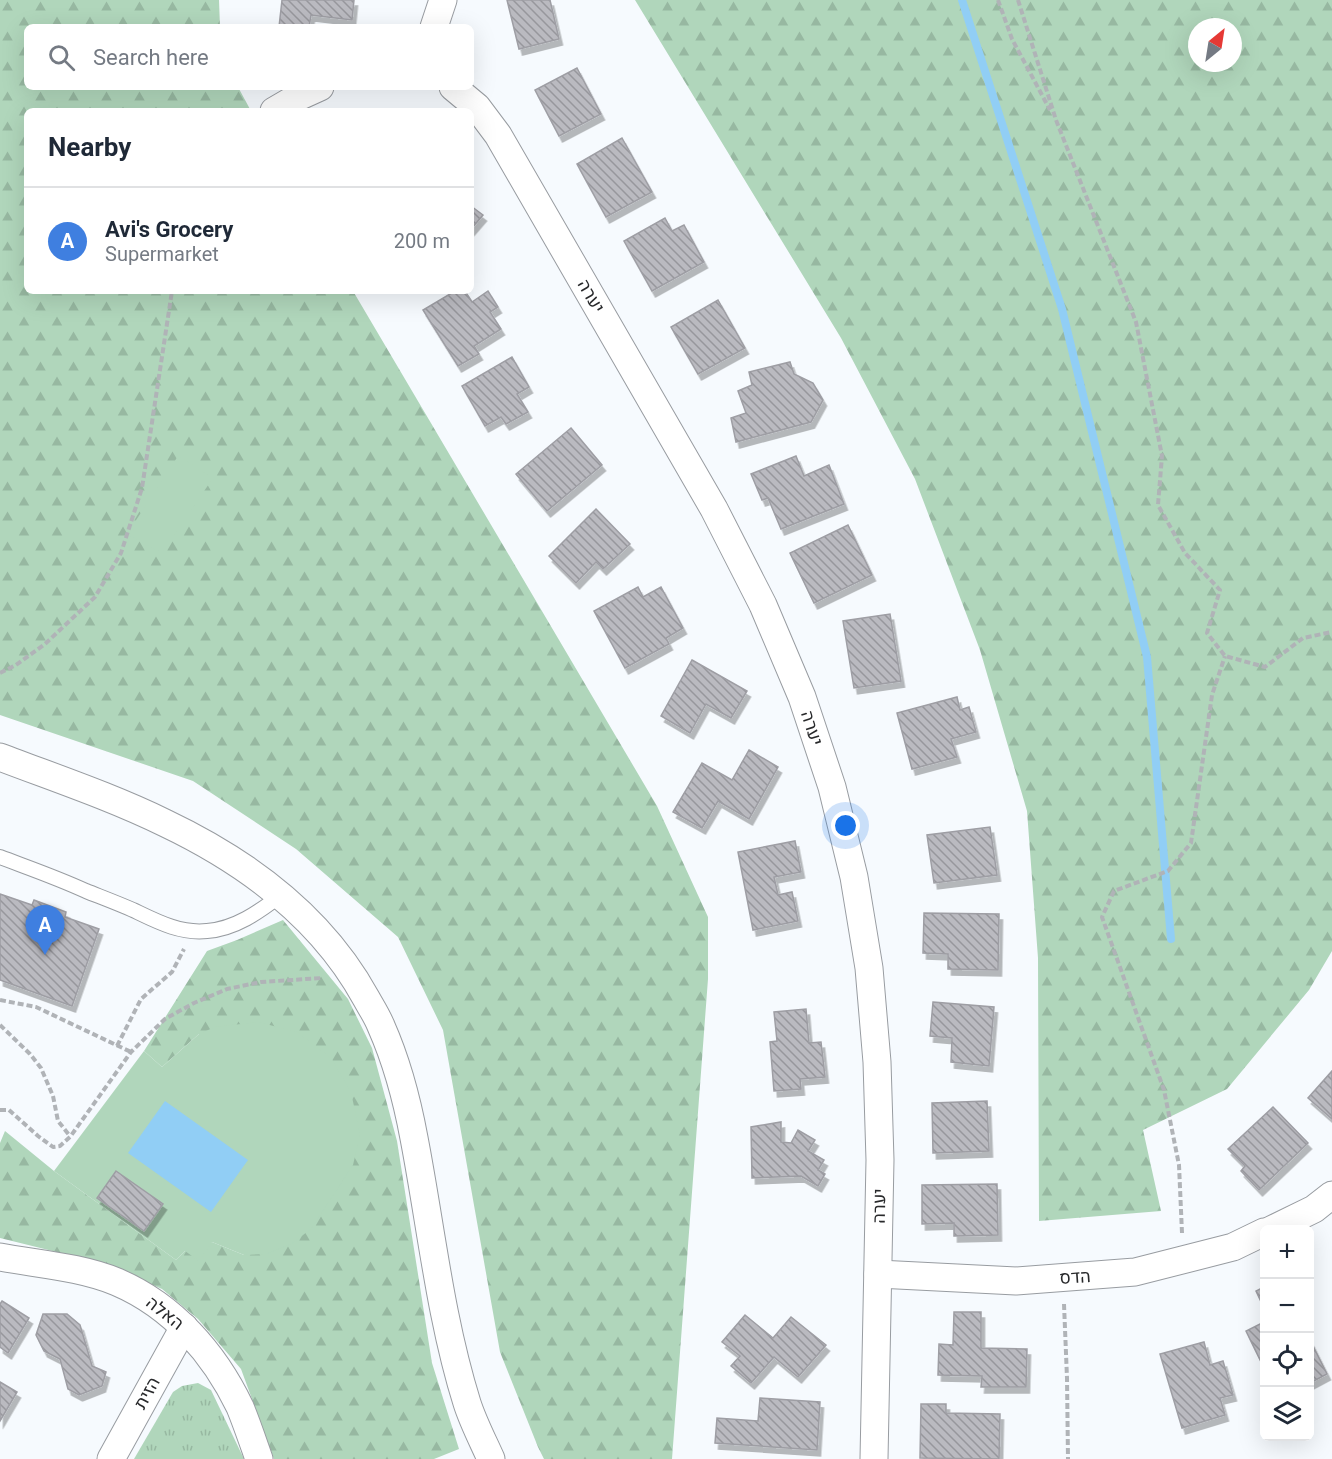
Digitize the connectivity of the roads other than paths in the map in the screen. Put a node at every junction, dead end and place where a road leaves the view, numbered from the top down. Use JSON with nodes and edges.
{"nodes":[{"id":1,"x":443,"y":0,"type":"edge"},
{"id":2,"x":435,"y":24,"type":"edge"},
{"id":3,"x":313,"y":90,"type":"edge"},
{"id":4,"x":457,"y":90,"type":"edge"},
{"id":5,"x":279,"y":108,"type":"edge"},
{"id":6,"x":0,"y":757,"type":"edge"},
{"id":7,"x":0,"y":857,"type":"edge"},
{"id":8,"x":281,"y":895,"type":"junction"},
{"id":9,"x":1332,"y":1195,"type":"edge"},
{"id":10,"x":1281,"y":1225,"type":"edge"},
{"id":11,"x":1260,"y":1235,"type":"edge"},
{"id":12,"x":0,"y":1257,"type":"edge"},
{"id":13,"x":878,"y":1274,"type":"junction"},
{"id":14,"x":184,"y":1327,"type":"junction"},
{"id":15,"x":111,"y":1459,"type":"edge"},
{"id":16,"x":259,"y":1459,"type":"edge"},
{"id":17,"x":491,"y":1459,"type":"edge"},
{"id":18,"x":874,"y":1459,"type":"edge"}],
"edges":[{"from":1,"to":2,"type":"street"},
{"from":3,"to":5,"type":"street"},
{"from":4,"to":13,"type":"street","name":"יערה"},
{"from":6,"to":8,"type":"street"},
{"from":7,"to":8,"type":"lane"},
{"from":8,"to":17,"type":"street"},
{"from":9,"to":10,"type":"street"},
{"from":11,"to":13,"type":"street","name":"הדס"},
{"from":12,"to":14,"type":"street","name":"האלה"},
{"from":13,"to":18,"type":"street","name":"יערה"},
{"from":14,"to":15,"type":"street","name":"הזית"},
{"from":14,"to":16,"type":"street","name":"האלה"}]}
